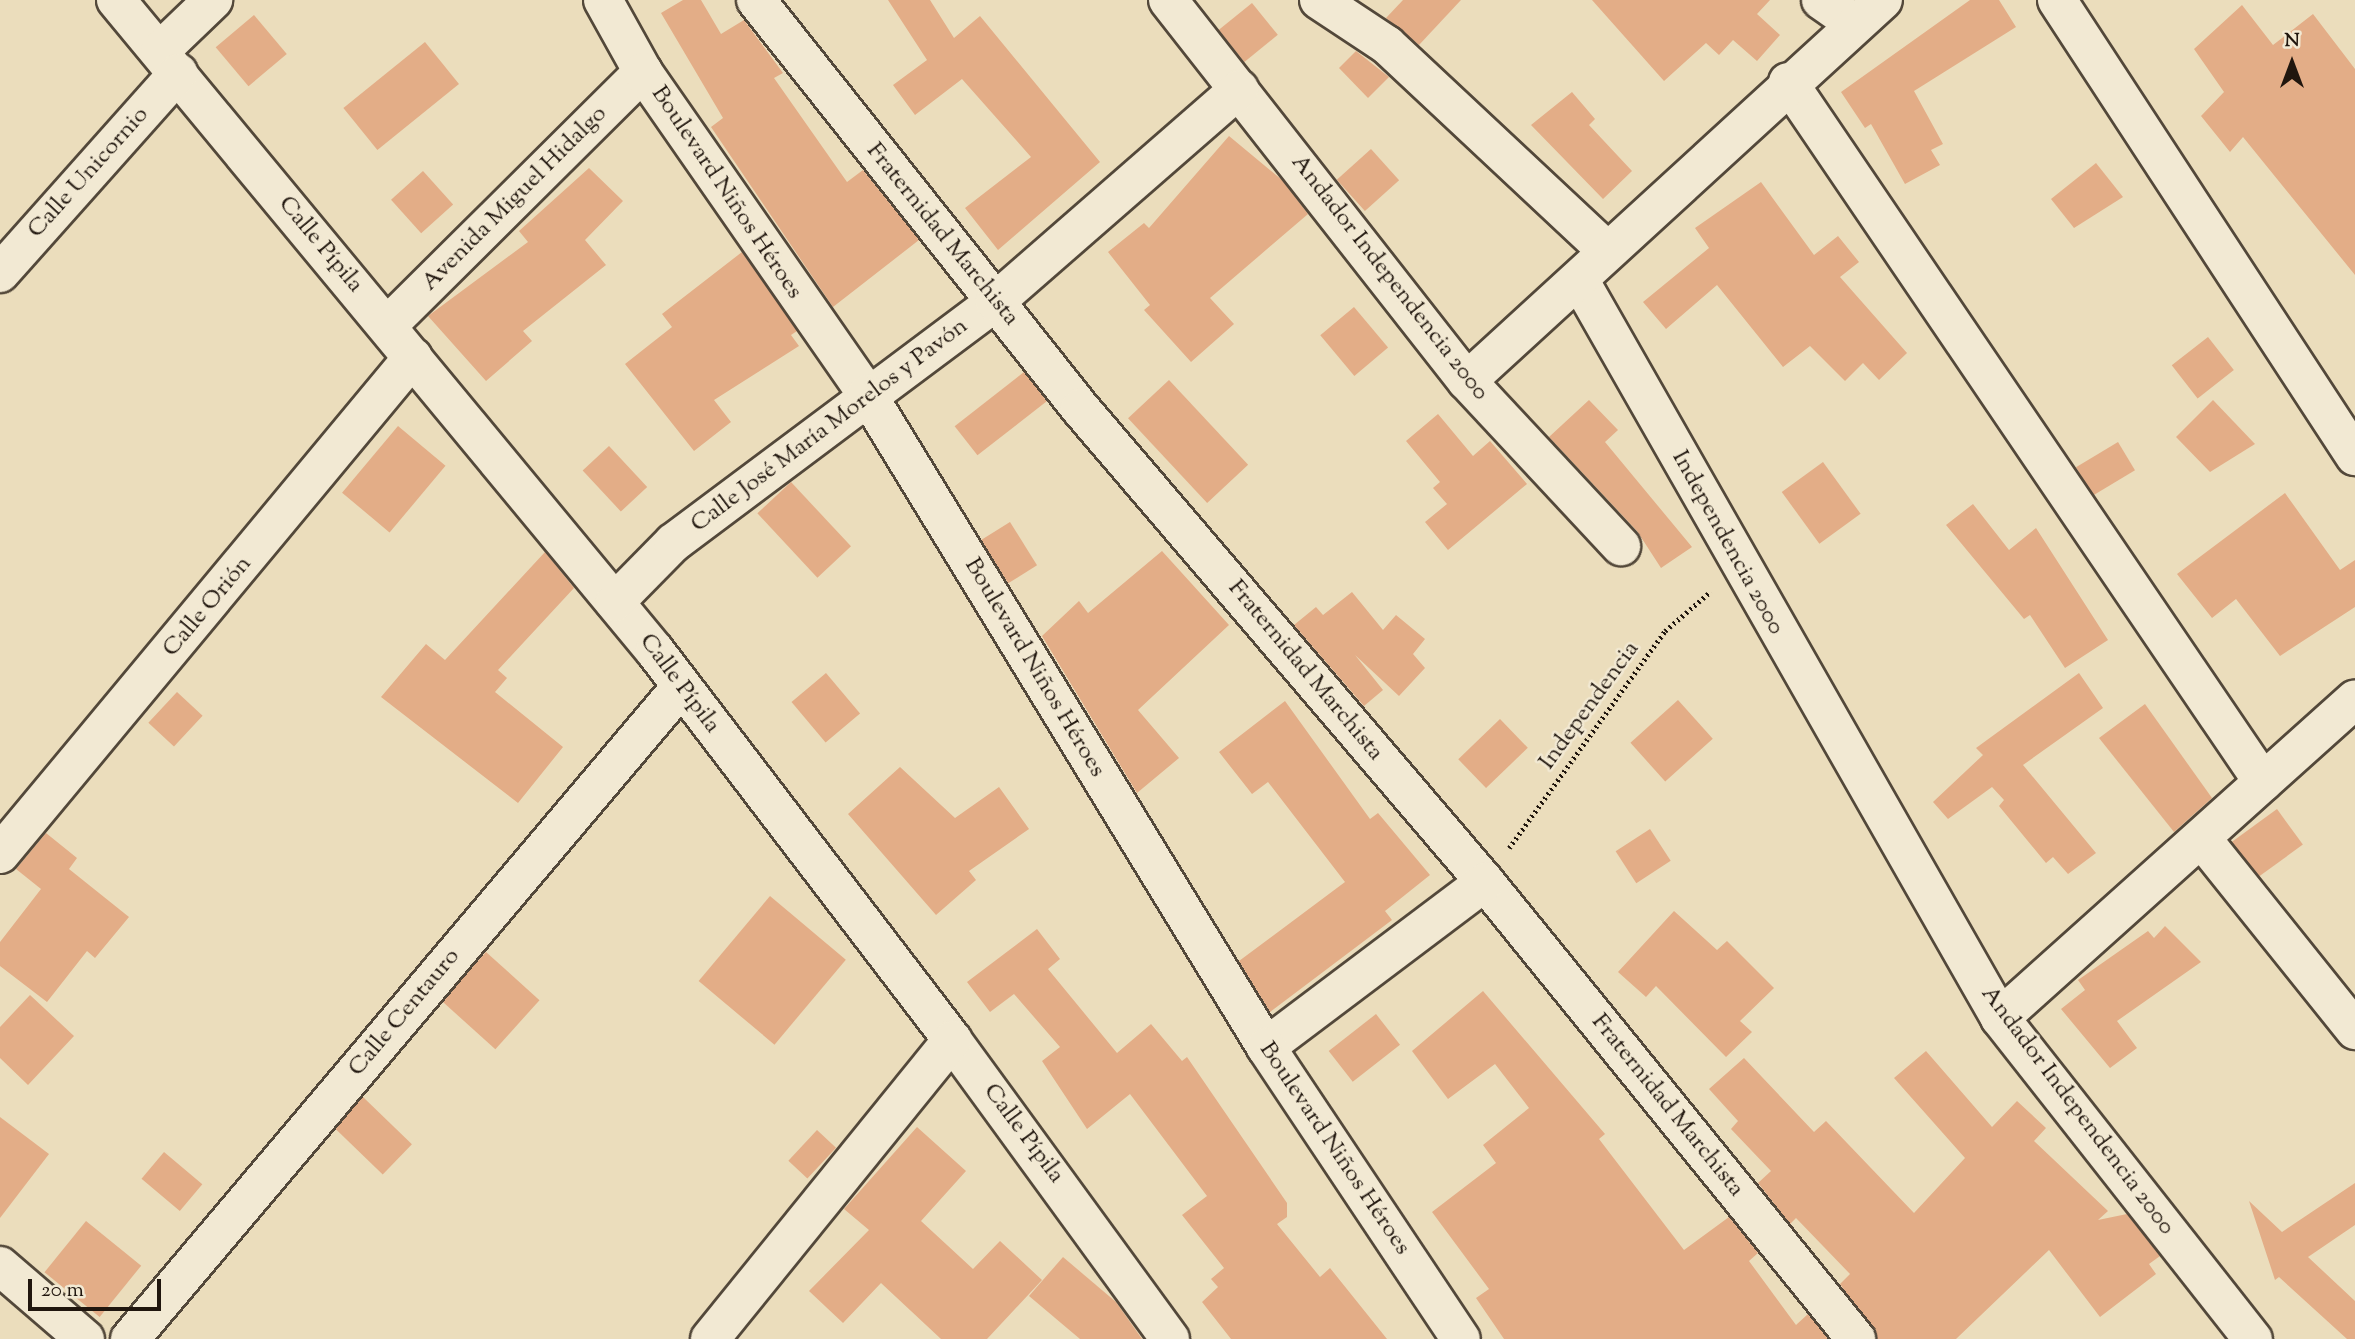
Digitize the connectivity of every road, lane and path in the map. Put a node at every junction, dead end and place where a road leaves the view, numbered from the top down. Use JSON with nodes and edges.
{"nodes":[{"id":1,"x":116,"y":0,"type":"edge"},
{"id":2,"x":213,"y":0,"type":"edge"},
{"id":3,"x":603,"y":0,"type":"edge"},
{"id":4,"x":756,"y":0,"type":"edge"},
{"id":5,"x":1168,"y":0,"type":"edge"},
{"id":6,"x":1319,"y":0,"type":"edge"},
{"id":7,"x":1821,"y":0,"type":"edge"},
{"id":8,"x":1883,"y":0,"type":"edge"},
{"id":9,"x":2057,"y":0,"type":"edge"},
{"id":10,"x":1853,"y":22,"type":"junction"},
{"id":11,"x":169,"y":62,"type":"junction"},
{"id":12,"x":643,"y":72,"type":"junction"},
{"id":13,"x":1788,"y":82,"type":"junction"},
{"id":14,"x":1239,"y":89,"type":"junction"},
{"id":15,"x":1607,"y":251,"type":"junction"},
{"id":16,"x":0,"y":272,"type":"edge"},
{"id":17,"x":1581,"y":283,"type":"junction"},
{"id":18,"x":995,"y":302,"type":"junction"},
{"id":19,"x":387,"y":326,"type":"junction"},
{"id":20,"x":413,"y":357,"type":"junction"},
{"id":21,"x":1467,"y":381,"type":"junction"},
{"id":22,"x":867,"y":394,"type":"junction"},
{"id":23,"x":2355,"y":456,"type":"edge"},
{"id":24,"x":1621,"y":546,"type":"dead end"},
{"id":25,"x":1740,"y":566,"type":"junction"},
{"id":26,"x":615,"y":602,"type":"junction"},
{"id":27,"x":681,"y":687,"type":"junction"},
{"id":28,"x":2355,"y":699,"type":"edge"},
{"id":29,"x":2263,"y":782,"type":"junction"},
{"id":30,"x":1872,"y":803,"type":"joint"},
{"id":31,"x":2202,"y":839,"type":"junction"},
{"id":32,"x":0,"y":854,"type":"edge"},
{"id":33,"x":1485,"y":882,"type":"junction"},
{"id":34,"x":2000,"y":1018,"type":"junction"},
{"id":35,"x":2355,"y":1030,"type":"edge"},
{"id":36,"x":953,"y":1040,"type":"junction"},
{"id":37,"x":1266,"y":1047,"type":"junction"},
{"id":38,"x":0,"y":1266,"type":"edge"},
{"id":39,"x":85,"y":1339,"type":"edge"},
{"id":40,"x":131,"y":1339,"type":"edge"},
{"id":41,"x":710,"y":1339,"type":"edge"},
{"id":42,"x":1170,"y":1339,"type":"edge"},
{"id":43,"x":1461,"y":1339,"type":"edge"},
{"id":44,"x":1856,"y":1339,"type":"edge"},
{"id":45,"x":2253,"y":1339,"type":"edge"}],
"edges":[{"from":1,"to":11,"type":"street","name":"Calle Pípila"},
{"from":2,"to":11,"type":"street","name":"Calle Unicornio"},
{"from":3,"to":12,"type":"street","name":"Boulevard Niños Héroes"},
{"from":4,"to":18,"type":"street","name":"Fraternidad Marchista"},
{"from":5,"to":14,"type":"street","name":"Andador Independencia 2000"},
{"from":6,"to":15,"type":"street"},
{"from":7,"to":10,"type":"street"},
{"from":8,"to":10,"type":"street"},
{"from":9,"to":23,"type":"street"},
{"from":10,"to":13,"type":"street"},
{"from":11,"to":16,"type":"street","name":"Calle Unicornio"},
{"from":11,"to":19,"type":"street","name":"Calle Pípila"},
{"from":12,"to":19,"type":"street","name":"Avenida Miguel Hidalgo"},
{"from":12,"to":22,"type":"street","name":"Boulevard Niños Héroes"},
{"from":13,"to":15,"type":"street"},
{"from":13,"to":29,"type":"street"},
{"from":14,"to":18,"type":"street","name":"Calle José María Morelos y Pavón"},
{"from":14,"to":21,"type":"street","name":"Andador Independencia 2000"},
{"from":15,"to":17,"type":"street"},
{"from":17,"to":21,"type":"street"},
{"from":17,"to":25,"type":"street","name":"Independencia 2000"},
{"from":18,"to":22,"type":"street","name":"Calle José María Morelos y Pavón"},
{"from":18,"to":33,"type":"street","name":"Fraternidad Marchista"},
{"from":19,"to":20,"type":"street","name":"Calle Pípila"},
{"from":20,"to":26,"type":"street","name":"Calle Pípila"},
{"from":20,"to":32,"type":"street","name":"Calle Orión"},
{"from":21,"to":24,"type":"street","name":"Andador Independencia 2000"},
{"from":22,"to":26,"type":"street","name":"Calle José María Morelos y Pavón"},
{"from":22,"to":37,"type":"street","name":"Boulevard Niños Héroes"},
{"from":25,"to":30,"type":"street","name":"Independencia 2000"},
{"from":25,"to":33,"type":"path","name":"Independencia"},
{"from":26,"to":27,"type":"street","name":"Calle Pípila"},
{"from":27,"to":36,"type":"street","name":"Calle Pípila"},
{"from":27,"to":40,"type":"street","name":"Calle Centauro"},
{"from":28,"to":29,"type":"street"},
{"from":29,"to":31,"type":"street"},
{"from":30,"to":34,"type":"street","name":"Andador Independencia 2000"},
{"from":31,"to":34,"type":"street"},
{"from":31,"to":35,"type":"street"},
{"from":33,"to":37,"type":"street"},
{"from":33,"to":44,"type":"street","name":"Fraternidad Marchista"},
{"from":34,"to":45,"type":"street","name":"Andador Independencia 2000"},
{"from":36,"to":41,"type":"street"},
{"from":36,"to":42,"type":"street","name":"Calle Pípila"},
{"from":37,"to":43,"type":"street","name":"Boulevard Niños Héroes"},
{"from":38,"to":39,"type":"street"}]}
